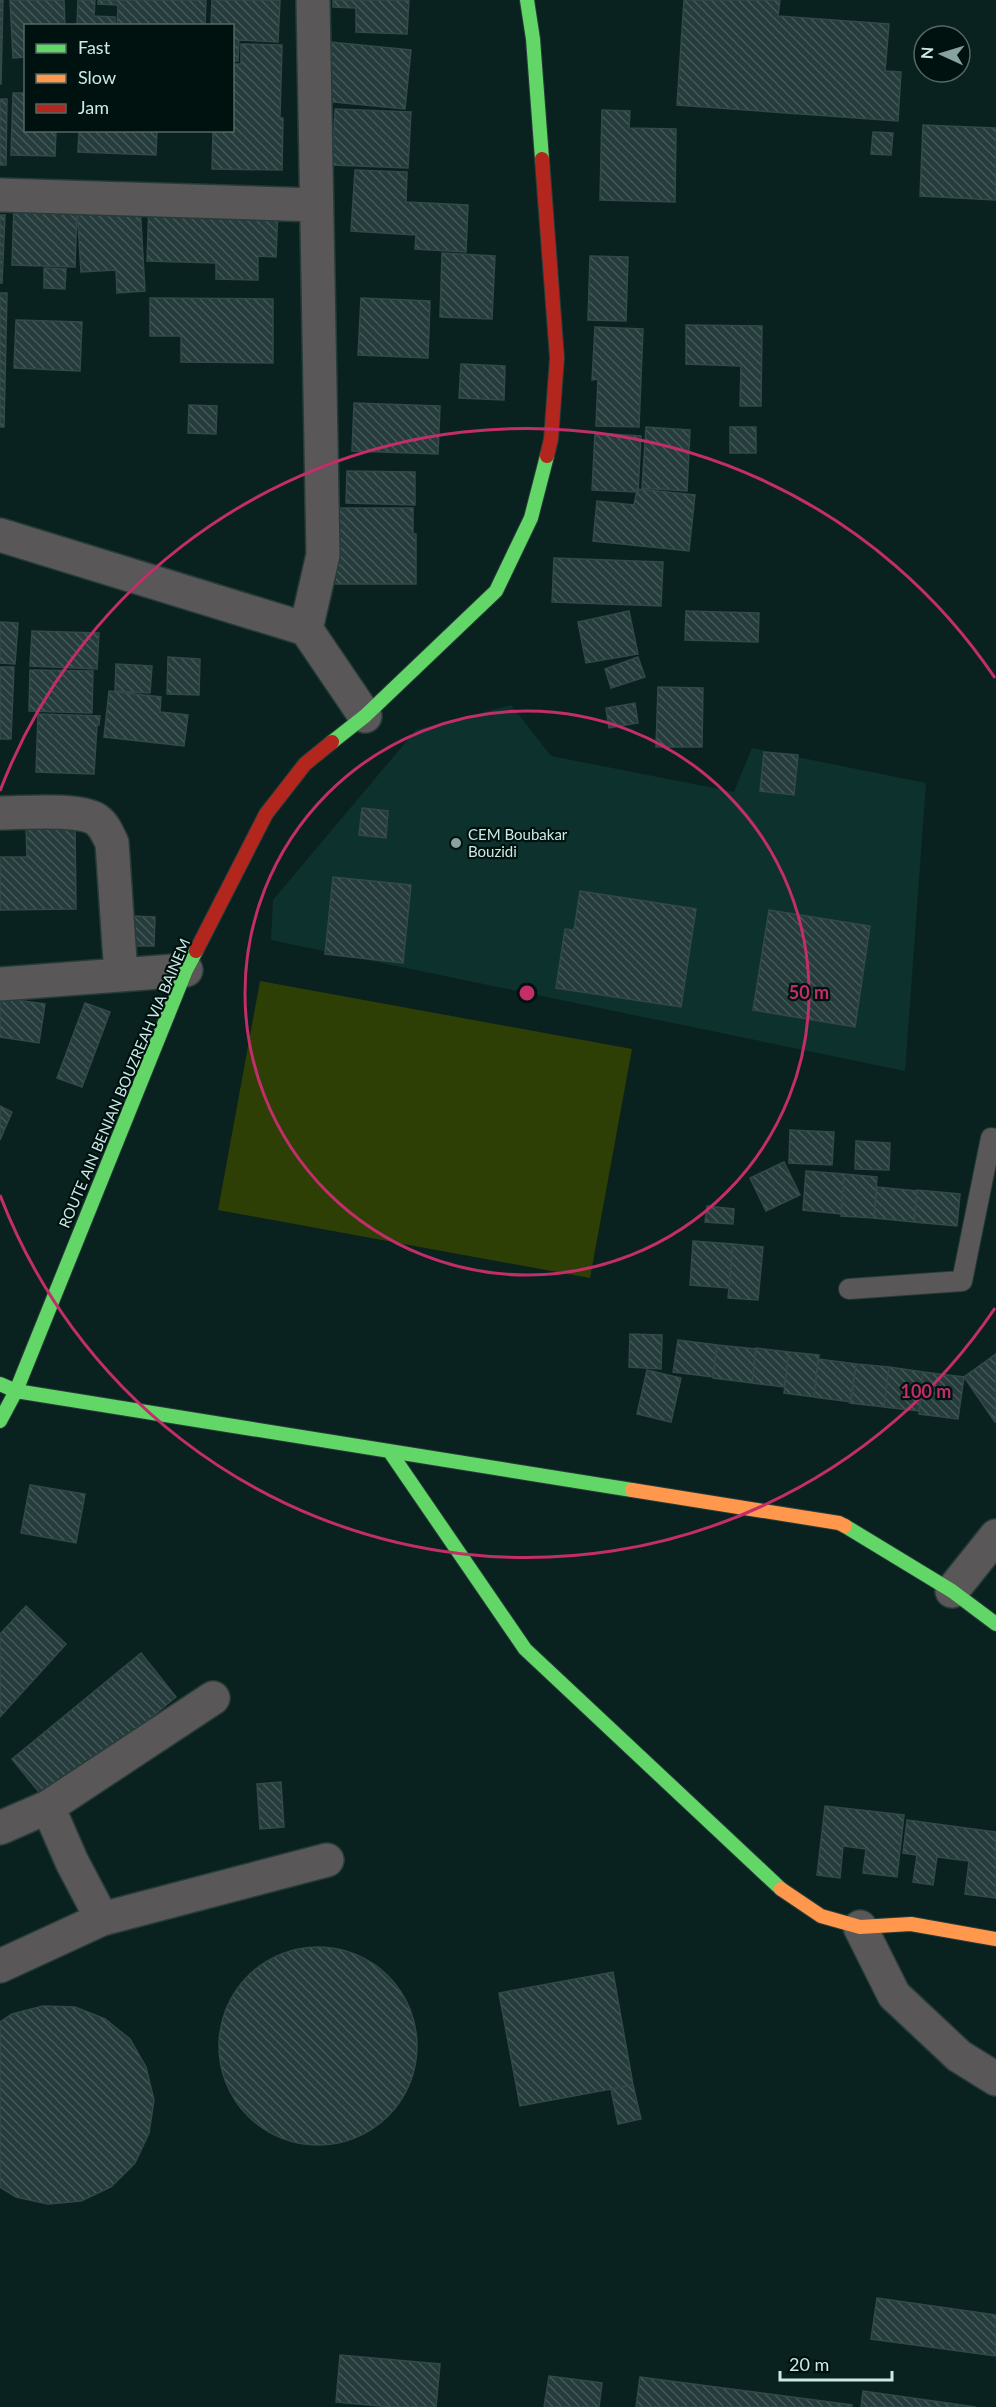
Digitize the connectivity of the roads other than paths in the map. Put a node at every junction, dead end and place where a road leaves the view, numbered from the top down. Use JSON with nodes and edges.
{"nodes":[{"id":1,"x":313,"y":0,"type":"edge"},
{"id":2,"x":527,"y":0,"type":"edge"},
{"id":3,"x":538,"y":0,"type":"edge"},
{"id":4,"x":532,"y":39,"type":"junction"},
{"id":5,"x":0,"y":195,"type":"edge"},
{"id":6,"x":316,"y":205,"type":"junction"},
{"id":7,"x":0,"y":535,"type":"edge"},
{"id":8,"x":306,"y":629,"type":"junction"},
{"id":9,"x":365,"y":716,"type":"junction"},
{"id":10,"x":0,"y":813,"type":"edge"},
{"id":11,"x":186,"y":970,"type":"junction"},
{"id":12,"x":121,"y":975,"type":"junction"},
{"id":13,"x":0,"y":984,"type":"edge"},
{"id":14,"x":996,"y":1139,"type":"edge"},
{"id":15,"x":849,"y":1289,"type":"dead end"},
{"id":16,"x":0,"y":1384,"type":"edge"},
{"id":17,"x":16,"y":1391,"type":"junction"},
{"id":18,"x":0,"y":1421,"type":"edge"},
{"id":19,"x":390,"y":1452,"type":"junction"},
{"id":20,"x":996,"y":1536,"type":"edge"},
{"id":21,"x":952,"y":1591,"type":"junction"},
{"id":22,"x":996,"y":1624,"type":"edge"},
{"id":23,"x":213,"y":1698,"type":"dead end"},
{"id":24,"x":48,"y":1808,"type":"junction"},
{"id":25,"x":0,"y":1828,"type":"edge"},
{"id":26,"x":327,"y":1860,"type":"dead end"},
{"id":27,"x":102,"y":1919,"type":"junction"},
{"id":28,"x":860,"y":1927,"type":"junction"},
{"id":29,"x":996,"y":1939,"type":"edge"},
{"id":30,"x":0,"y":1966,"type":"edge"},
{"id":31,"x":996,"y":2079,"type":"edge"}],
"edges":[{"from":1,"to":6,"type":"street"},
{"from":2,"to":4,"type":"street","name":"ROUTE AIN BENIAN BOUZREAH VIA BAINEM"},
{"from":3,"to":4,"type":"street","name":"ROUTE AIN BENIAN BOUZREAH VIA BAINEM"},
{"from":4,"to":9,"type":"street","name":"ROUTE AIN BENIAN BOUZREAH VIA BAINEM"},
{"from":5,"to":6,"type":"street"},
{"from":6,"to":8,"type":"street"},
{"from":7,"to":8,"type":"street"},
{"from":8,"to":9,"type":"street"},
{"from":9,"to":11,"type":"street","name":"ROUTE AIN BENIAN BOUZREAH VIA BAINEM"},
{"from":10,"to":12,"type":"street"},
{"from":11,"to":12,"type":"street"},
{"from":11,"to":17,"type":"street","name":"ROUTE AIN BENIAN BOUZREAH VIA BAINEM"},
{"from":12,"to":13,"type":"street"},
{"from":14,"to":15,"type":"lane"},
{"from":16,"to":17,"type":"street"},
{"from":17,"to":18,"type":"street","name":"ROUTE AIN BENIAN BOUZREAH VIA BAINEM"},
{"from":17,"to":19,"type":"street"},
{"from":19,"to":21,"type":"street"},
{"from":19,"to":28,"type":"street"},
{"from":20,"to":21,"type":"street"},
{"from":21,"to":22,"type":"street"},
{"from":23,"to":24,"type":"street"},
{"from":24,"to":25,"type":"street"},
{"from":24,"to":27,"type":"street"},
{"from":26,"to":27,"type":"street"},
{"from":27,"to":30,"type":"street"},
{"from":28,"to":29,"type":"street"},
{"from":28,"to":31,"type":"street"}]}
